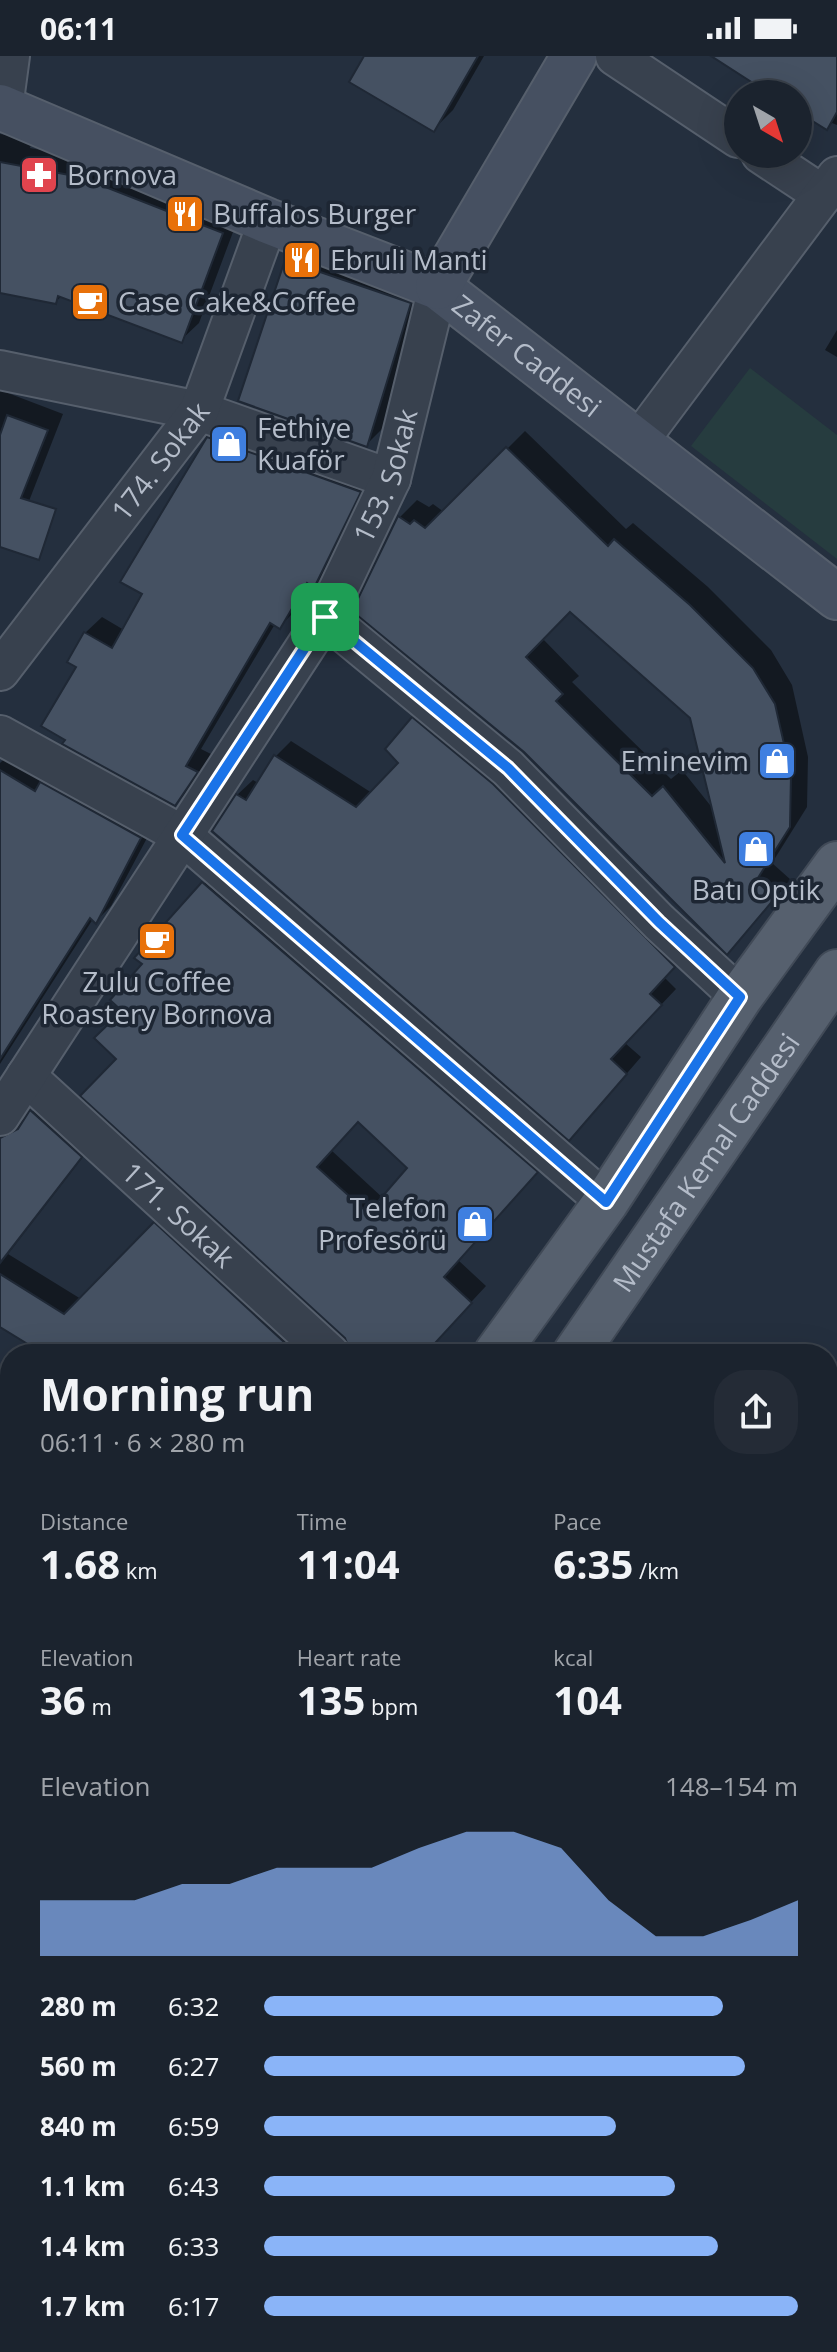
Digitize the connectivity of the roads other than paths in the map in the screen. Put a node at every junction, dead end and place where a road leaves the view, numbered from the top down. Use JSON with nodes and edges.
{"nodes":[{"id":1,"x":10,"y":56,"type":"edge"},
{"id":2,"x":574,"y":56,"type":"edge"},
{"id":3,"x":615,"y":56,"type":"edge"},
{"id":4,"x":2,"y":107,"type":"edge"},
{"id":5,"x":724,"y":129,"type":"edge"},
{"id":6,"x":791,"y":168,"type":"edge"},
{"id":7,"x":830,"y":186,"type":"edge"},
{"id":8,"x":268,"y":221,"type":"junction"},
{"id":9,"x":438,"y":287,"type":"junction"},
{"id":10,"x":0,"y":370,"type":"edge"},
{"id":11,"x":199,"y":411,"type":"junction"},
{"id":12,"x":638,"y":442,"type":"junction"},
{"id":13,"x":391,"y":479,"type":"junction"},
{"id":14,"x":837,"y":597,"type":"edge"},
{"id":15,"x":325,"y":617,"type":"junction"},
{"id":16,"x":0,"y":671,"type":"edge"},
{"id":17,"x":0,"y":735,"type":"edge"},
{"id":18,"x":182,"y":835,"type":"junction"},
{"id":19,"x":837,"y":864,"type":"edge"},
{"id":20,"x":837,"y":972,"type":"edge"},
{"id":21,"x":740,"y":997,"type":"junction"},
{"id":22,"x":26,"y":1076,"type":"junction"},
{"id":23,"x":0,"y":1116,"type":"edge"},
{"id":24,"x":606,"y":1202,"type":"junction"},
{"id":25,"x":319,"y":1344,"type":"edge"},
{"id":26,"x":503,"y":1344,"type":"edge"},
{"id":27,"x":582,"y":1344,"type":"edge"}],
"edges":[{"from":1,"to":4,"type":"street"},
{"from":2,"to":9,"type":"street","name":"153. Sokak"},
{"from":3,"to":5,"type":"street"},
{"from":4,"to":8,"type":"street","name":"Zafer Caddesi"},
{"from":6,"to":7,"type":"street"},
{"from":7,"to":12,"type":"street"},
{"from":8,"to":9,"type":"street","name":"Zafer Caddesi"},
{"from":8,"to":11,"type":"street","name":"174. Sokak"},
{"from":9,"to":12,"type":"street","name":"Zafer Caddesi"},
{"from":9,"to":13,"type":"street","name":"153. Sokak"},
{"from":10,"to":11,"type":"street"},
{"from":11,"to":13,"type":"street"},
{"from":11,"to":16,"type":"street","name":"174. Sokak"},
{"from":12,"to":14,"type":"street","name":"Zafer Caddesi"},
{"from":13,"to":15,"type":"street","name":"153. Sokak"},
{"from":15,"to":18,"type":"street","name":"153. Sokak"},
{"from":15,"to":21,"type":"street"},
{"from":17,"to":18,"type":"street"},
{"from":18,"to":22,"type":"street","name":"153. Sokak"},
{"from":18,"to":24,"type":"street"},
{"from":19,"to":21,"type":"main road"},
{"from":20,"to":27,"type":"main road","name":"Mustafa Kemal Caddesi"},
{"from":21,"to":24,"type":"main road"},
{"from":22,"to":23,"type":"street","name":"153. Sokak"},
{"from":22,"to":25,"type":"street","name":"171. Sokak"},
{"from":24,"to":26,"type":"main road"}]}
